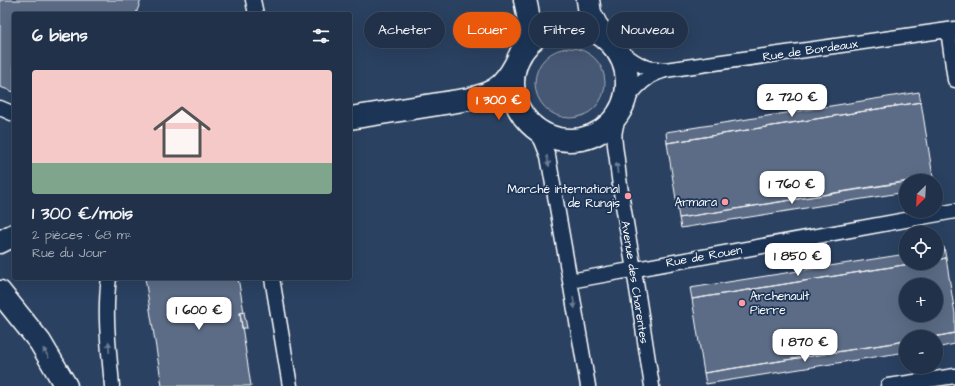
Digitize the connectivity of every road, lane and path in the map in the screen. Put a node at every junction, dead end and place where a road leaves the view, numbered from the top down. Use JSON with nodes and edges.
{"nodes":[{"id":1,"x":253,"y":0,"type":"edge"},
{"id":2,"x":526,"y":0,"type":"edge"},
{"id":3,"x":588,"y":0,"type":"edge"},
{"id":4,"x":256,"y":12,"type":"edge"},
{"id":5,"x":951,"y":29,"type":"edge"},
{"id":6,"x":606,"y":38,"type":"junction"},
{"id":7,"x":519,"y":56,"type":"junction"},
{"id":8,"x":666,"y":70,"type":"junction"},
{"id":9,"x":955,"y":80,"type":"edge"},
{"id":10,"x":470,"y":99,"type":"junction"},
{"id":11,"x":622,"y":107,"type":"junction"},
{"id":12,"x":0,"y":108,"type":"edge"},
{"id":13,"x":12,"y":113,"type":"edge"},
{"id":14,"x":352,"y":118,"type":"edge"},
{"id":15,"x":533,"y":126,"type":"junction"},
{"id":16,"x":955,"y":211,"type":"edge"},
{"id":17,"x":634,"y":269,"type":"junction"},
{"id":18,"x":109,"y":280,"type":"edge"},
{"id":19,"x":272,"y":280,"type":"edge"},
{"id":20,"x":570,"y":280,"type":"junction"},
{"id":21,"x":0,"y":292,"type":"edge"},
{"id":22,"x":955,"y":376,"type":"edge"},
{"id":23,"x":66,"y":386,"type":"edge"},
{"id":24,"x":112,"y":386,"type":"edge"},
{"id":25,"x":290,"y":386,"type":"edge"},
{"id":26,"x":588,"y":386,"type":"edge"},
{"id":27,"x":652,"y":386,"type":"edge"},
{"id":28,"x":888,"y":386,"type":"edge"}],
"edges":[{"from":1,"to":4,"type":"lane"},
{"from":2,"to":7,"type":"street"},
{"from":3,"to":6,"type":"street"},
{"from":5,"to":8,"type":"lane","name":"Rue de Bordeaux"},
{"from":5,"to":9,"type":"lane"},
{"from":6,"to":7,"type":"street"},
{"from":6,"to":8,"type":"lane","name":"Rue de Bordeaux"},
{"from":6,"to":11,"type":"street"},
{"from":7,"to":10,"type":"street"},
{"from":7,"to":15,"type":"street"},
{"from":8,"to":11,"type":"lane","name":"Rue de Bordeaux"},
{"from":10,"to":14,"type":"street"},
{"from":10,"to":15,"type":"street"},
{"from":11,"to":15,"type":"street"},
{"from":17,"to":11,"type":"lane","name":"Avenue des Charentes","one_way":true},
{"from":12,"to":13,"type":"lane"},
{"from":15,"to":20,"type":"lane","one_way":true},
{"from":16,"to":17,"type":"lane","name":"Rue de Rouen"},
{"from":17,"to":20,"type":"lane","name":"Rue de Rouen"},
{"from":17,"to":27,"type":"lane","name":"Avenue des Charentes"},
{"from":24,"to":18,"type":"lane","one_way":true},
{"from":19,"to":25,"type":"lane"},
{"from":20,"to":26,"type":"lane","one_way":true},
{"from":23,"to":21,"type":"street","one_way":true},
{"from":22,"to":28,"type":"lane"}]}
